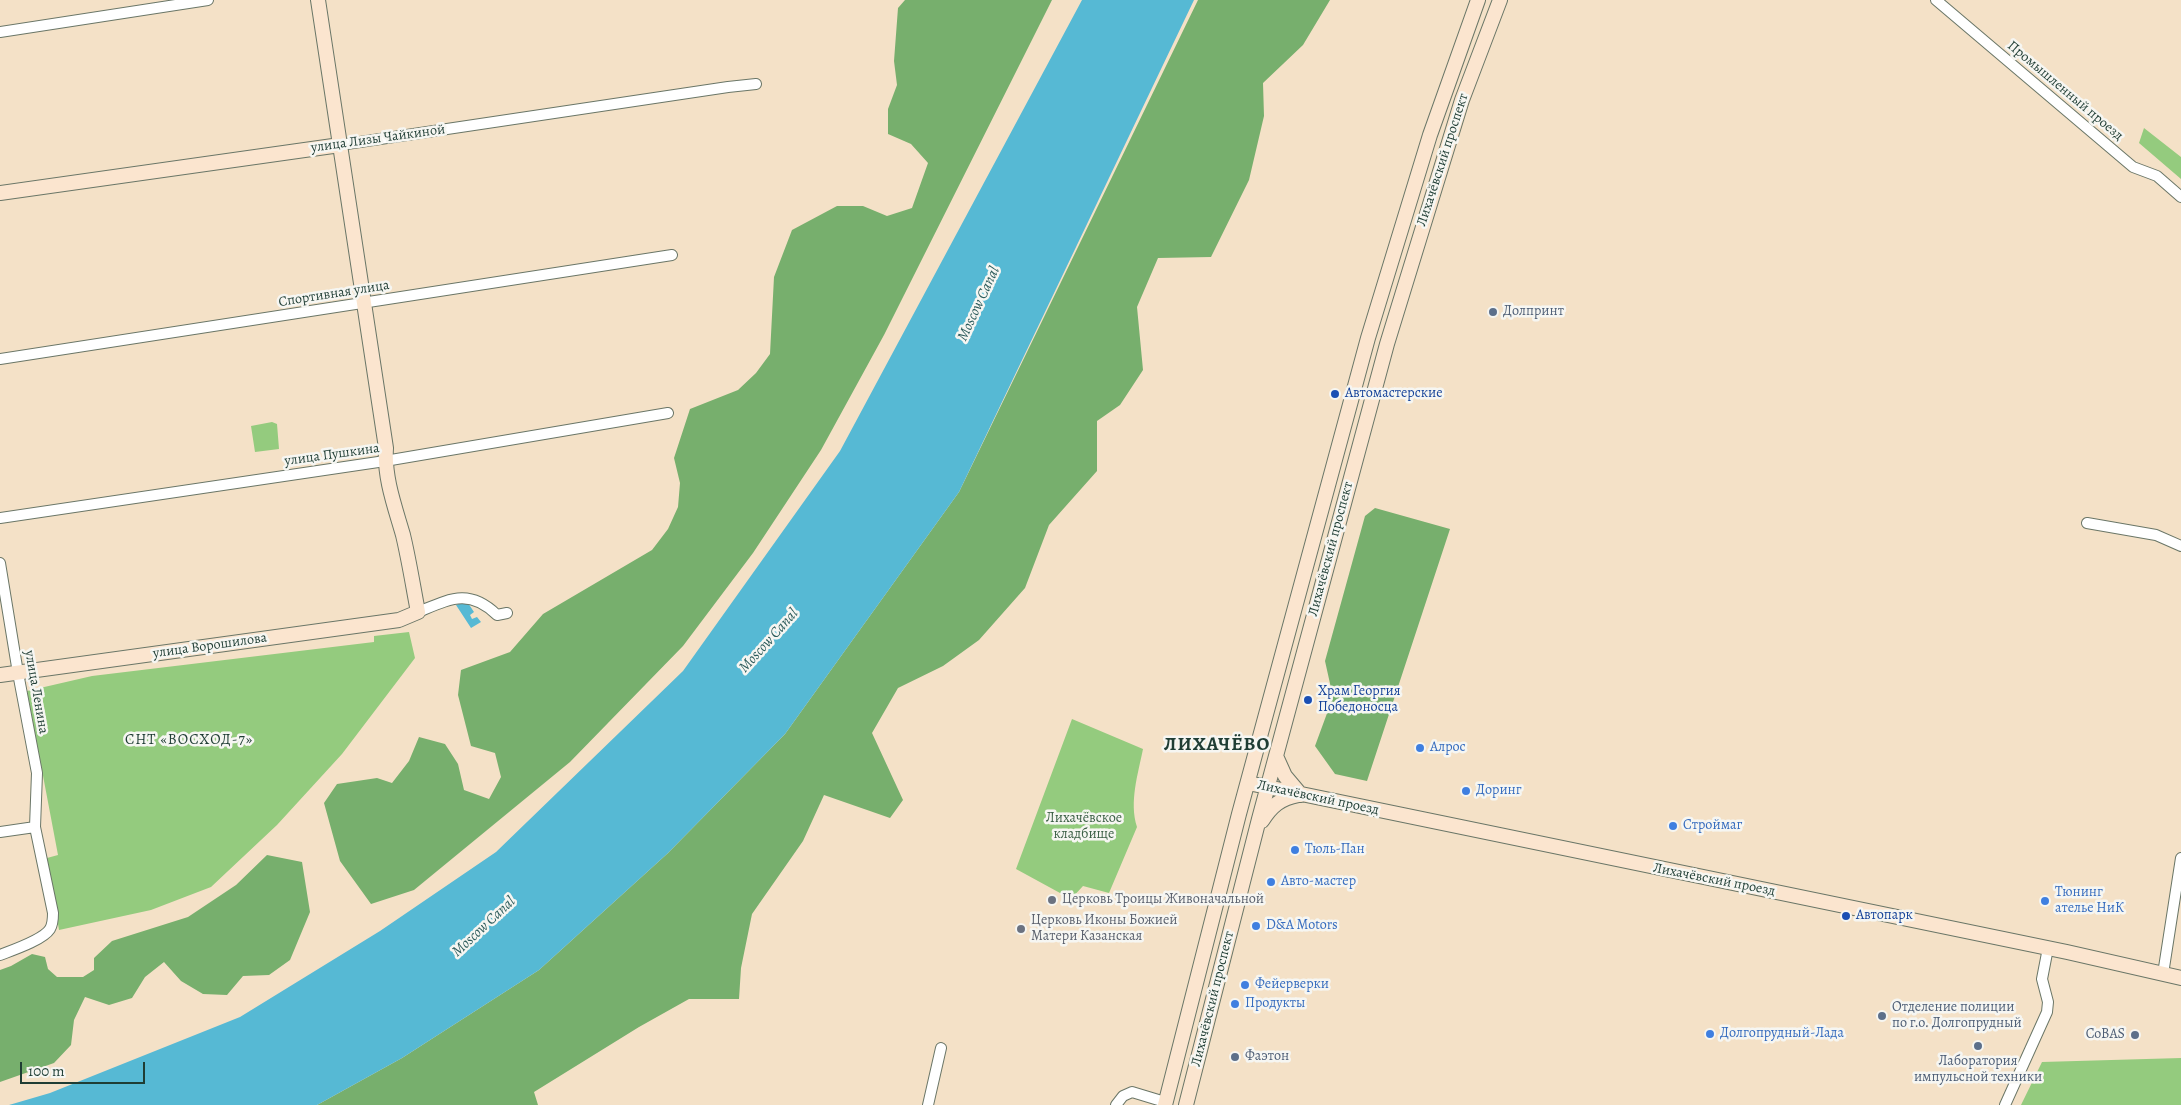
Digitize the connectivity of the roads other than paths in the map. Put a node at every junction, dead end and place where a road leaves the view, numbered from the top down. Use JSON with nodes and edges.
{"nodes":[{"id":1,"x":208,"y":0,"type":"edge"},
{"id":2,"x":318,"y":0,"type":"edge"},
{"id":3,"x":1478,"y":0,"type":"edge"},
{"id":4,"x":1500,"y":0,"type":"edge"},
{"id":5,"x":1936,"y":0,"type":"edge"},
{"id":6,"x":0,"y":32,"type":"edge"},
{"id":7,"x":756,"y":84,"type":"dead end"},
{"id":8,"x":340,"y":145,"type":"junction"},
{"id":9,"x":0,"y":193,"type":"edge"},
{"id":10,"x":2181,"y":197,"type":"edge"},
{"id":11,"x":672,"y":255,"type":"dead end"},
{"id":12,"x":364,"y":303,"type":"junction"},
{"id":13,"x":0,"y":359,"type":"edge"},
{"id":14,"x":668,"y":414,"type":"dead end"},
{"id":15,"x":385,"y":461,"type":"junction"},
{"id":16,"x":0,"y":518,"type":"edge"},
{"id":17,"x":2087,"y":523,"type":"dead end"},
{"id":18,"x":2181,"y":546,"type":"edge"},
{"id":19,"x":0,"y":562,"type":"edge"},
{"id":20,"x":418,"y":612,"type":"junction"},
{"id":21,"x":507,"y":613,"type":"dead end"},
{"id":22,"x":18,"y":673,"type":"junction"},
{"id":23,"x":0,"y":675,"type":"edge"},
{"id":24,"x":1276,"y":756,"type":"junction"},
{"id":25,"x":1248,"y":783,"type":"junction"},
{"id":26,"x":1268,"y":788,"type":"junction"},
{"id":27,"x":1301,"y":795,"type":"junction"},
{"id":28,"x":35,"y":827,"type":"junction"},
{"id":29,"x":1257,"y":828,"type":"junction"},
{"id":30,"x":0,"y":832,"type":"edge"},
{"id":31,"x":2181,"y":858,"type":"edge"},
{"id":32,"x":2048,"y":948,"type":"junction"},
{"id":33,"x":0,"y":956,"type":"edge"},
{"id":34,"x":2164,"y":974,"type":"junction"},
{"id":35,"x":2181,"y":978,"type":"edge"},
{"id":36,"x":941,"y":1048,"type":"dead end"},
{"id":37,"x":1165,"y":1104,"type":"edge"},
{"id":38,"x":928,"y":1105,"type":"edge"},
{"id":39,"x":1116,"y":1105,"type":"edge"},
{"id":40,"x":1186,"y":1105,"type":"edge"},
{"id":41,"x":2006,"y":1105,"type":"edge"}],
"edges":[{"from":1,"to":6,"type":"street"},
{"from":2,"to":8,"type":"main road"},
{"from":3,"to":25,"type":"main road","name":"Лихачёвский проспект"},
{"from":4,"to":24,"type":"main road","name":"Лихачёвский проспект"},
{"from":5,"to":10,"type":"street","name":"Промышленный проезд"},
{"from":7,"to":8,"type":"street","name":"улица Лизы Чайкиной"},
{"from":8,"to":9,"type":"main road","name":"улица Лизы Чайкиной"},
{"from":8,"to":12,"type":"main road"},
{"from":11,"to":12,"type":"street","name":"Спортивная улица"},
{"from":12,"to":13,"type":"street","name":"Спортивная улица"},
{"from":12,"to":15,"type":"main road"},
{"from":14,"to":15,"type":"street","name":"улица Пушкина"},
{"from":15,"to":16,"type":"street","name":"улица Пушкина"},
{"from":15,"to":20,"type":"main road"},
{"from":17,"to":18,"type":"street"},
{"from":19,"to":22,"type":"street","name":"улица Ленина"},
{"from":20,"to":21,"type":"street"},
{"from":20,"to":22,"type":"main road","name":"улица Ворошилова"},
{"from":22,"to":23,"type":"main road","name":"улица Ворошилова"},
{"from":22,"to":28,"type":"street","name":"улица Ленина"},
{"from":24,"to":26,"type":"main road","name":"Лихачёвский проспект"},
{"from":24,"to":27,"type":"main road"},
{"from":25,"to":26,"type":"main road","name":"Лихачёвский проезд"},
{"from":25,"to":37,"type":"main road","name":"Лихачёвский проспект"},
{"from":26,"to":27,"type":"main road","name":"Лихачёвский проезд"},
{"from":26,"to":29,"type":"main road","name":"Лихачёвский проспект"},
{"from":27,"to":29,"type":"main road"},
{"from":27,"to":32,"type":"main road","name":"Лихачёвский проезд"},
{"from":28,"to":30,"type":"street"},
{"from":28,"to":33,"type":"street","name":"улица Ленина"},
{"from":29,"to":40,"type":"main road","name":"Лихачёвский проспект"},
{"from":31,"to":34,"type":"street"},
{"from":32,"to":34,"type":"main road","name":"Лихачёвский проезд"},
{"from":32,"to":41,"type":"street"},
{"from":34,"to":35,"type":"main road","name":"Лихачёвский проезд"},
{"from":36,"to":38,"type":"street"},
{"from":37,"to":39,"type":"street"}]}
